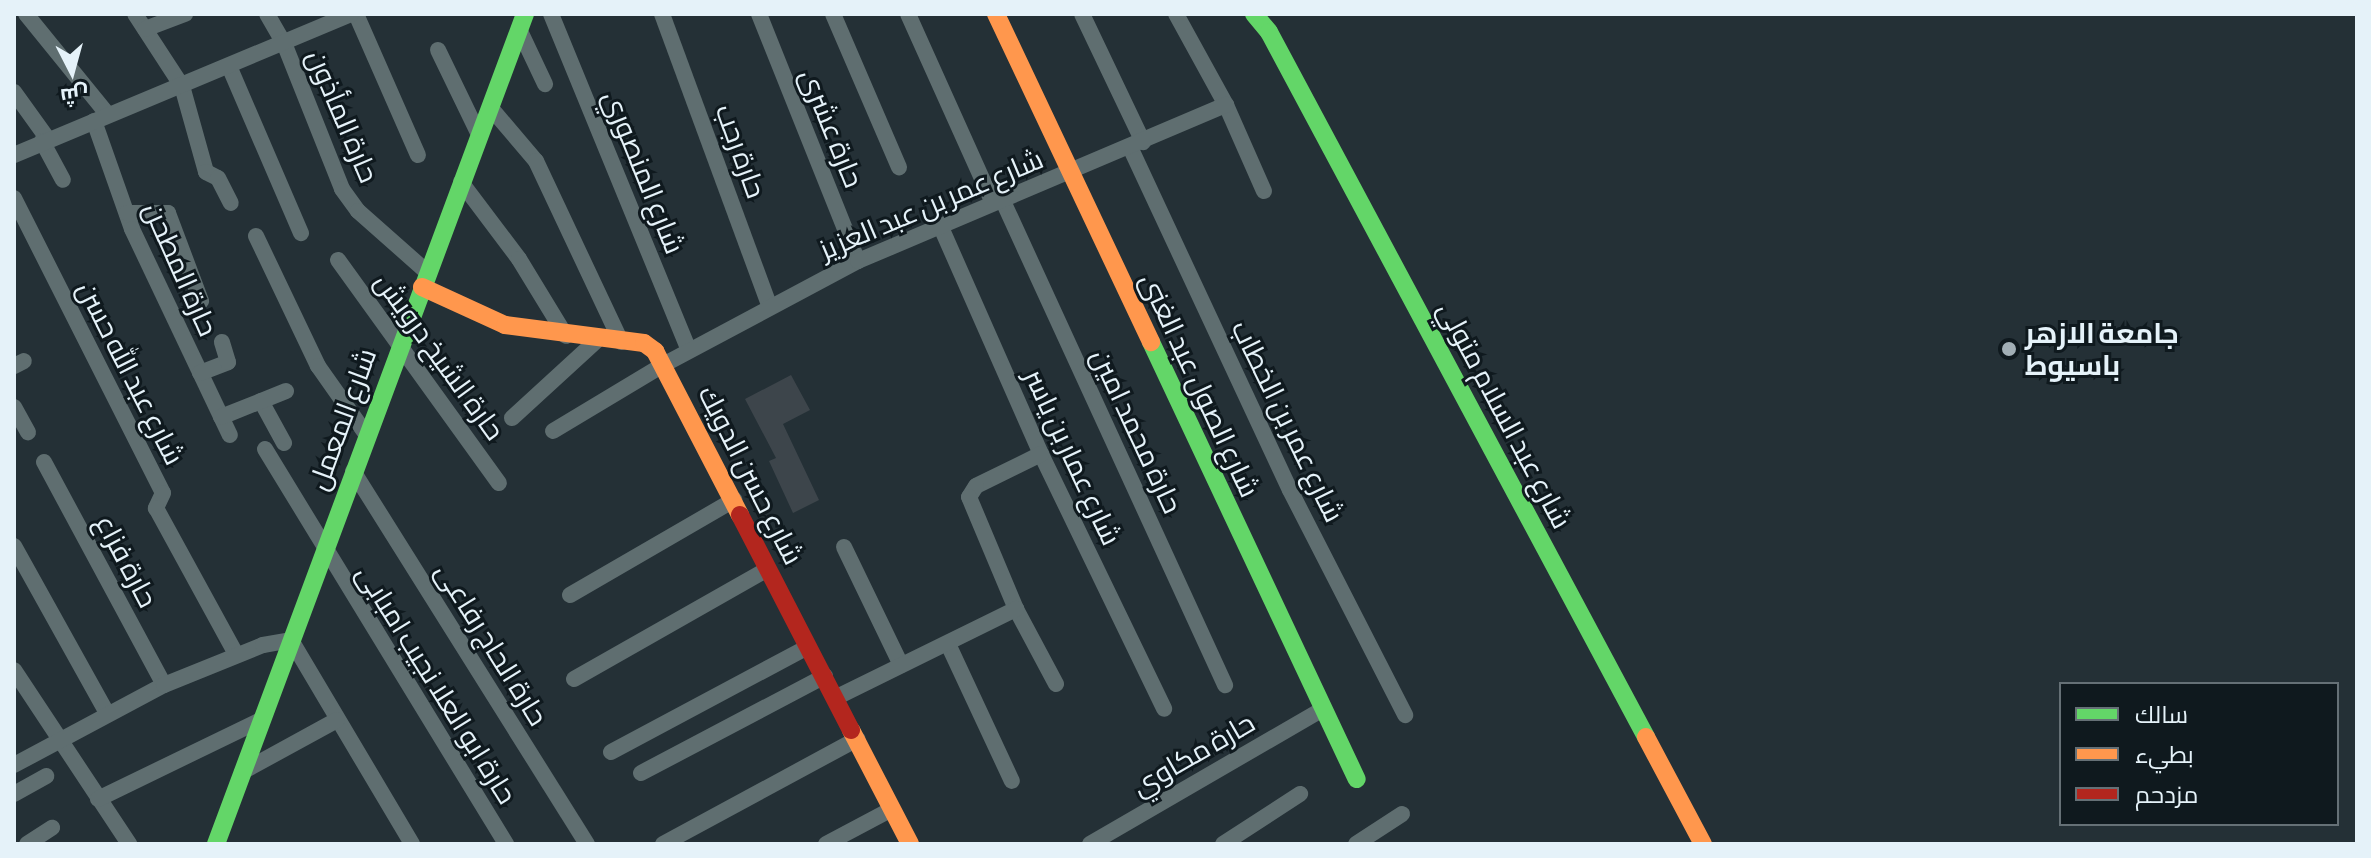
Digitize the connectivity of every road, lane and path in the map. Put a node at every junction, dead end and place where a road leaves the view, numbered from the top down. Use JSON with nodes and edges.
{"nodes":[{"id":1,"x":26,"y":14,"type":"edge"},
{"id":2,"x":135,"y":14,"type":"edge"},
{"id":3,"x":185,"y":14,"type":"edge"},
{"id":4,"x":267,"y":14,"type":"edge"},
{"id":5,"x":354,"y":14,"type":"edge"},
{"id":6,"x":551,"y":14,"type":"edge"},
{"id":7,"x":662,"y":14,"type":"edge"},
{"id":8,"x":759,"y":14,"type":"edge"},
{"id":9,"x":833,"y":14,"type":"edge"},
{"id":10,"x":908,"y":14,"type":"edge"},
{"id":11,"x":996,"y":14,"type":"edge"},
{"id":12,"x":1082,"y":14,"type":"edge"},
{"id":13,"x":1176,"y":14,"type":"edge"},
{"id":14,"x":1254,"y":14,"type":"edge"},
{"id":15,"x":522,"y":22,"type":"edge"},
{"id":16,"x":145,"y":29,"type":"junction"},
{"id":17,"x":284,"y":43,"type":"junction"},
{"id":18,"x":438,"y":50,"type":"dead end"},
{"id":19,"x":229,"y":66,"type":"junction"},
{"id":20,"x":545,"y":84,"type":"dead end"},
{"id":21,"x":182,"y":86,"type":"junction"},
{"id":22,"x":14,"y":92,"type":"edge"},
{"id":23,"x":1226,"y":105,"type":"junction"},
{"id":24,"x":490,"y":107,"type":"junction"},
{"id":25,"x":101,"y":118,"type":"junction"},
{"id":26,"x":479,"y":135,"type":"junction"},
{"id":27,"x":44,"y":139,"type":"junction"},
{"id":28,"x":1137,"y":144,"type":"junction"},
{"id":29,"x":14,"y":155,"type":"edge"},
{"id":30,"x":418,"y":155,"type":"dead end"},
{"id":31,"x":899,"y":167,"type":"dead end"},
{"id":32,"x":1068,"y":174,"type":"junction"},
{"id":33,"x":63,"y":180,"type":"dead end"},
{"id":34,"x":461,"y":182,"type":"junction"},
{"id":35,"x":1264,"y":191,"type":"dead end"},
{"id":36,"x":14,"y":198,"type":"edge"},
{"id":37,"x":998,"y":201,"type":"junction"},
{"id":38,"x":231,"y":203,"type":"dead end"},
{"id":39,"x":127,"y":213,"type":"junction"},
{"id":40,"x":940,"y":225,"type":"junction"},
{"id":41,"x":301,"y":233,"type":"dead end"},
{"id":42,"x":256,"y":236,"type":"dead end"},
{"id":43,"x":338,"y":260,"type":"dead end"},
{"id":44,"x":858,"y":261,"type":"junction"},
{"id":45,"x":424,"y":279,"type":"junction"},
{"id":46,"x":201,"y":301,"type":"dead end"},
{"id":47,"x":770,"y":307,"type":"junction"},
{"id":48,"x":567,"y":336,"type":"junction"},
{"id":49,"x":401,"y":341,"type":"junction"},
{"id":50,"x":596,"y":341,"type":"junction"},
{"id":51,"x":222,"y":342,"type":"dead end"},
{"id":52,"x":621,"y":342,"type":"junction"},
{"id":53,"x":689,"y":350,"type":"junction"},
{"id":54,"x":663,"y":365,"type":"junction"},
{"id":55,"x":200,"y":373,"type":"junction"},
{"id":56,"x":286,"y":391,"type":"dead end"},
{"id":57,"x":261,"y":401,"type":"junction"},
{"id":58,"x":14,"y":407,"type":"edge"},
{"id":59,"x":221,"y":417,"type":"junction"},
{"id":60,"x":512,"y":418,"type":"dead end"},
{"id":61,"x":553,"y":431,"type":"dead end"},
{"id":62,"x":28,"y":432,"type":"dead end"},
{"id":63,"x":366,"y":434,"type":"junction"},
{"id":64,"x":230,"y":435,"type":"dead end"},
{"id":65,"x":284,"y":443,"type":"dead end"},
{"id":66,"x":265,"y":449,"type":"dead end"},
{"id":67,"x":1041,"y":454,"type":"junction"},
{"id":68,"x":44,"y":462,"type":"dead end"},
{"id":69,"x":353,"y":471,"type":"junction"},
{"id":70,"x":499,"y":483,"type":"dead end"},
{"id":71,"x":734,"y":500,"type":"junction"},
{"id":72,"x":14,"y":546,"type":"edge"},
{"id":73,"x":844,"y":547,"type":"dead end"},
{"id":74,"x":323,"y":552,"type":"junction"},
{"id":75,"x":768,"y":569,"type":"junction"},
{"id":76,"x":570,"y":595,"type":"dead end"},
{"id":77,"x":1016,"y":609,"type":"junction"},
{"id":78,"x":291,"y":640,"type":"junction"},
{"id":79,"x":948,"y":644,"type":"junction"},
{"id":80,"x":808,"y":647,"type":"junction"},
{"id":81,"x":236,"y":654,"type":"junction"},
{"id":82,"x":901,"y":665,"type":"junction"},
{"id":83,"x":14,"y":670,"type":"edge"},
{"id":84,"x":825,"y":676,"type":"junction"},
{"id":85,"x":574,"y":679,"type":"dead end"},
{"id":86,"x":1056,"y":684,"type":"dead end"},
{"id":87,"x":164,"y":685,"type":"junction"},
{"id":88,"x":1225,"y":685,"type":"dead end"},
{"id":89,"x":835,"y":698,"type":"junction"},
{"id":90,"x":1164,"y":709,"type":"dead end"},
{"id":91,"x":1323,"y":709,"type":"junction"},
{"id":92,"x":106,"y":711,"type":"junction"},
{"id":93,"x":1405,"y":715,"type":"dead end"},
{"id":94,"x":261,"y":720,"type":"junction"},
{"id":95,"x":337,"y":720,"type":"junction"},
{"id":96,"x":857,"y":739,"type":"junction"},
{"id":97,"x":57,"y":741,"type":"junction"},
{"id":98,"x":611,"y":752,"type":"dead end"},
{"id":99,"x":14,"y":765,"type":"edge"},
{"id":100,"x":242,"y":772,"type":"junction"},
{"id":101,"x":641,"y":773,"type":"dead end"},
{"id":102,"x":46,"y":776,"type":"dead end"},
{"id":103,"x":1357,"y":779,"type":"dead end"},
{"id":104,"x":1012,"y":781,"type":"dead end"},
{"id":105,"x":14,"y":794,"type":"edge"},
{"id":106,"x":1300,"y":794,"type":"dead end"},
{"id":107,"x":98,"y":799,"type":"junction"},
{"id":108,"x":890,"y":810,"type":"junction"},
{"id":109,"x":1402,"y":814,"type":"dead end"},
{"id":110,"x":52,"y":828,"type":"dead end"},
{"id":111,"x":27,"y":844,"type":"edge"},
{"id":112,"x":129,"y":844,"type":"edge"},
{"id":113,"x":216,"y":844,"type":"edge"},
{"id":114,"x":412,"y":844,"type":"edge"},
{"id":115,"x":506,"y":844,"type":"edge"},
{"id":116,"x":587,"y":844,"type":"edge"},
{"id":117,"x":663,"y":844,"type":"edge"},
{"id":118,"x":826,"y":844,"type":"edge"},
{"id":119,"x":910,"y":844,"type":"edge"},
{"id":120,"x":1090,"y":844,"type":"edge"},
{"id":121,"x":1223,"y":844,"type":"edge"},
{"id":122,"x":1356,"y":844,"type":"edge"},
{"id":123,"x":1703,"y":844,"type":"edge"}],
"edges":[{"from":1,"to":25,"type":"street","name":"حارة المطحن"},
{"from":2,"to":16,"type":"street"},
{"from":3,"to":16,"type":"street"},
{"from":4,"to":17,"type":"street","name":"حارة المأذون"},
{"from":5,"to":17,"type":"street"},
{"from":5,"to":30,"type":"street"},
{"from":6,"to":53,"type":"street","name":"شارع المنصوري"},
{"from":7,"to":47,"type":"street","name":"حارة رجب"},
{"from":8,"to":44,"type":"street","name":"حارة عشرى"},
{"from":9,"to":31,"type":"street"},
{"from":10,"to":37,"type":"street","name":"حارة محمد امين"},
{"from":11,"to":32,"type":"street","name":"شارع الصول عبد الغنى"},
{"from":12,"to":28,"type":"street","name":"شارع عمر بن الخطاب"},
{"from":13,"to":23,"type":"street"},
{"from":14,"to":123,"type":"street","name":"شارع عبد السلام متولي"},
{"from":15,"to":20,"type":"street"},
{"from":15,"to":24,"type":"street","name":"شارع المعمل"},
{"from":16,"to":21,"type":"street"},
{"from":17,"to":19,"type":"street"},
{"from":17,"to":45,"type":"street","name":"حارة المأذون"},
{"from":18,"to":26,"type":"street"},
{"from":19,"to":21,"type":"street"},
{"from":19,"to":41,"type":"street"},
{"from":21,"to":25,"type":"street"},
{"from":21,"to":38,"type":"street"},
{"from":22,"to":27,"type":"street"},
{"from":23,"to":28,"type":"street","name":"شارع عمر بن عبد العزيز"},
{"from":23,"to":35,"type":"street"},
{"from":24,"to":26,"type":"street","name":"شارع المعمل"},
{"from":24,"to":52,"type":"street"},
{"from":25,"to":27,"type":"street"},
{"from":25,"to":39,"type":"street","name":"حارة المطحن"},
{"from":26,"to":34,"type":"street","name":"شارع المعمل"},
{"from":27,"to":29,"type":"street"},
{"from":27,"to":33,"type":"street"},
{"from":28,"to":32,"type":"street","name":"شارع عمر بن عبد العزيز"},
{"from":28,"to":93,"type":"street","name":"شارع عمر بن الخطاب"},
{"from":32,"to":37,"type":"street","name":"شارع عمر بن عبد العزيز"},
{"from":32,"to":91,"type":"street","name":"شارع الصول عبد الغنى"},
{"from":34,"to":45,"type":"street","name":"شارع المعمل"},
{"from":34,"to":48,"type":"street"},
{"from":36,"to":81,"type":"street","name":"شارع عبد الله حسن"},
{"from":37,"to":40,"type":"street","name":"شارع عمر بن عبد العزيز"},
{"from":37,"to":88,"type":"street","name":"حارة محمد امين"},
{"from":39,"to":46,"type":"street"},
{"from":39,"to":55,"type":"street","name":"حارة المطحن"},
{"from":40,"to":44,"type":"street","name":"شارع عمر بن عبد العزيز"},
{"from":40,"to":67,"type":"street","name":"شارع عمار بن ياسر"},
{"from":42,"to":63,"type":"street"},
{"from":43,"to":49,"type":"street","name":"حارة الشيخ درويش"},
{"from":44,"to":47,"type":"street","name":"شارع عمر بن عبد العزيز"},
{"from":45,"to":48,"type":"street","name":"شارع حسن الدويك"},
{"from":45,"to":49,"type":"street","name":"شارع المعمل"},
{"from":47,"to":53,"type":"street","name":"شارع عمر بن عبد العزيز"},
{"from":48,"to":50,"type":"street","name":"شارع حسن الدويك"},
{"from":49,"to":63,"type":"street","name":"شارع المعمل"},
{"from":49,"to":70,"type":"street","name":"حارة الشيخ درويش"},
{"from":50,"to":52,"type":"street","name":"شارع حسن الدويك"},
{"from":50,"to":60,"type":"street"},
{"from":51,"to":55,"type":"street"},
{"from":52,"to":54,"type":"street","name":"شارع حسن الدويك"},
{"from":53,"to":54,"type":"street","name":"شارع عمر بن عبد العزيز"},
{"from":54,"to":61,"type":"street","name":"شارع عمر بن عبد العزيز"},
{"from":54,"to":71,"type":"street","name":"شارع حسن الدويك"},
{"from":55,"to":59,"type":"street","name":"حارة المطحن"},
{"from":56,"to":57,"type":"street"},
{"from":57,"to":59,"type":"street"},
{"from":57,"to":65,"type":"street"},
{"from":58,"to":62,"type":"street"},
{"from":59,"to":64,"type":"street","name":"حارة المطحن"},
{"from":63,"to":69,"type":"street","name":"شارع المعمل"},
{"from":66,"to":74,"type":"street","name":"حارة ابو العلا نجيب امبابى"},
{"from":67,"to":77,"type":"street"},
{"from":67,"to":90,"type":"street","name":"شارع عمار بن ياسر"},
{"from":68,"to":87,"type":"street","name":"حارة فزاع"},
{"from":69,"to":74,"type":"street","name":"شارع المعمل"},
{"from":69,"to":116,"type":"street","name":"حارة الحاج رفاعى"},
{"from":71,"to":75,"type":"street","name":"شارع حسن الدويك"},
{"from":71,"to":76,"type":"street"},
{"from":72,"to":92,"type":"street"},
{"from":73,"to":82,"type":"street"},
{"from":74,"to":78,"type":"street","name":"شارع المعمل"},
{"from":74,"to":115,"type":"street","name":"حارة ابو العلا نجيب امبابى"},
{"from":75,"to":80,"type":"street","name":"شارع حسن الدويك"},
{"from":75,"to":85,"type":"street"},
{"from":77,"to":79,"type":"street"},
{"from":77,"to":86,"type":"street"},
{"from":78,"to":81,"type":"street"},
{"from":78,"to":94,"type":"street","name":"شارع المعمل"},
{"from":78,"to":95,"type":"street"},
{"from":79,"to":82,"type":"street"},
{"from":79,"to":104,"type":"street"},
{"from":80,"to":84,"type":"street","name":"شارع حسن الدويك"},
{"from":80,"to":98,"type":"street"},
{"from":81,"to":87,"type":"street"},
{"from":82,"to":89,"type":"street"},
{"from":83,"to":97,"type":"street"},
{"from":84,"to":89,"type":"street","name":"شارع حسن الدويك"},
{"from":84,"to":101,"type":"street"},
{"from":87,"to":92,"type":"street"},
{"from":89,"to":96,"type":"street","name":"شارع حسن الدويك"},
{"from":91,"to":103,"type":"street","name":"شارع الصول عبد الغنى"},
{"from":91,"to":120,"type":"street","name":"حارة مكاوي"},
{"from":92,"to":97,"type":"street"},
{"from":94,"to":100,"type":"street","name":"شارع المعمل"},
{"from":94,"to":107,"type":"street"},
{"from":95,"to":100,"type":"street"},
{"from":95,"to":114,"type":"street"},
{"from":96,"to":108,"type":"street","name":"شارع حسن الدويك"},
{"from":96,"to":117,"type":"street"},
{"from":97,"to":99,"type":"street"},
{"from":97,"to":107,"type":"street"},
{"from":100,"to":113,"type":"street","name":"شارع المعمل"},
{"from":102,"to":105,"type":"street"},
{"from":106,"to":121,"type":"street"},
{"from":107,"to":112,"type":"street"},
{"from":108,"to":118,"type":"street"},
{"from":108,"to":119,"type":"street","name":"شارع حسن الدويك"},
{"from":109,"to":122,"type":"street"},
{"from":110,"to":111,"type":"street"}]}
